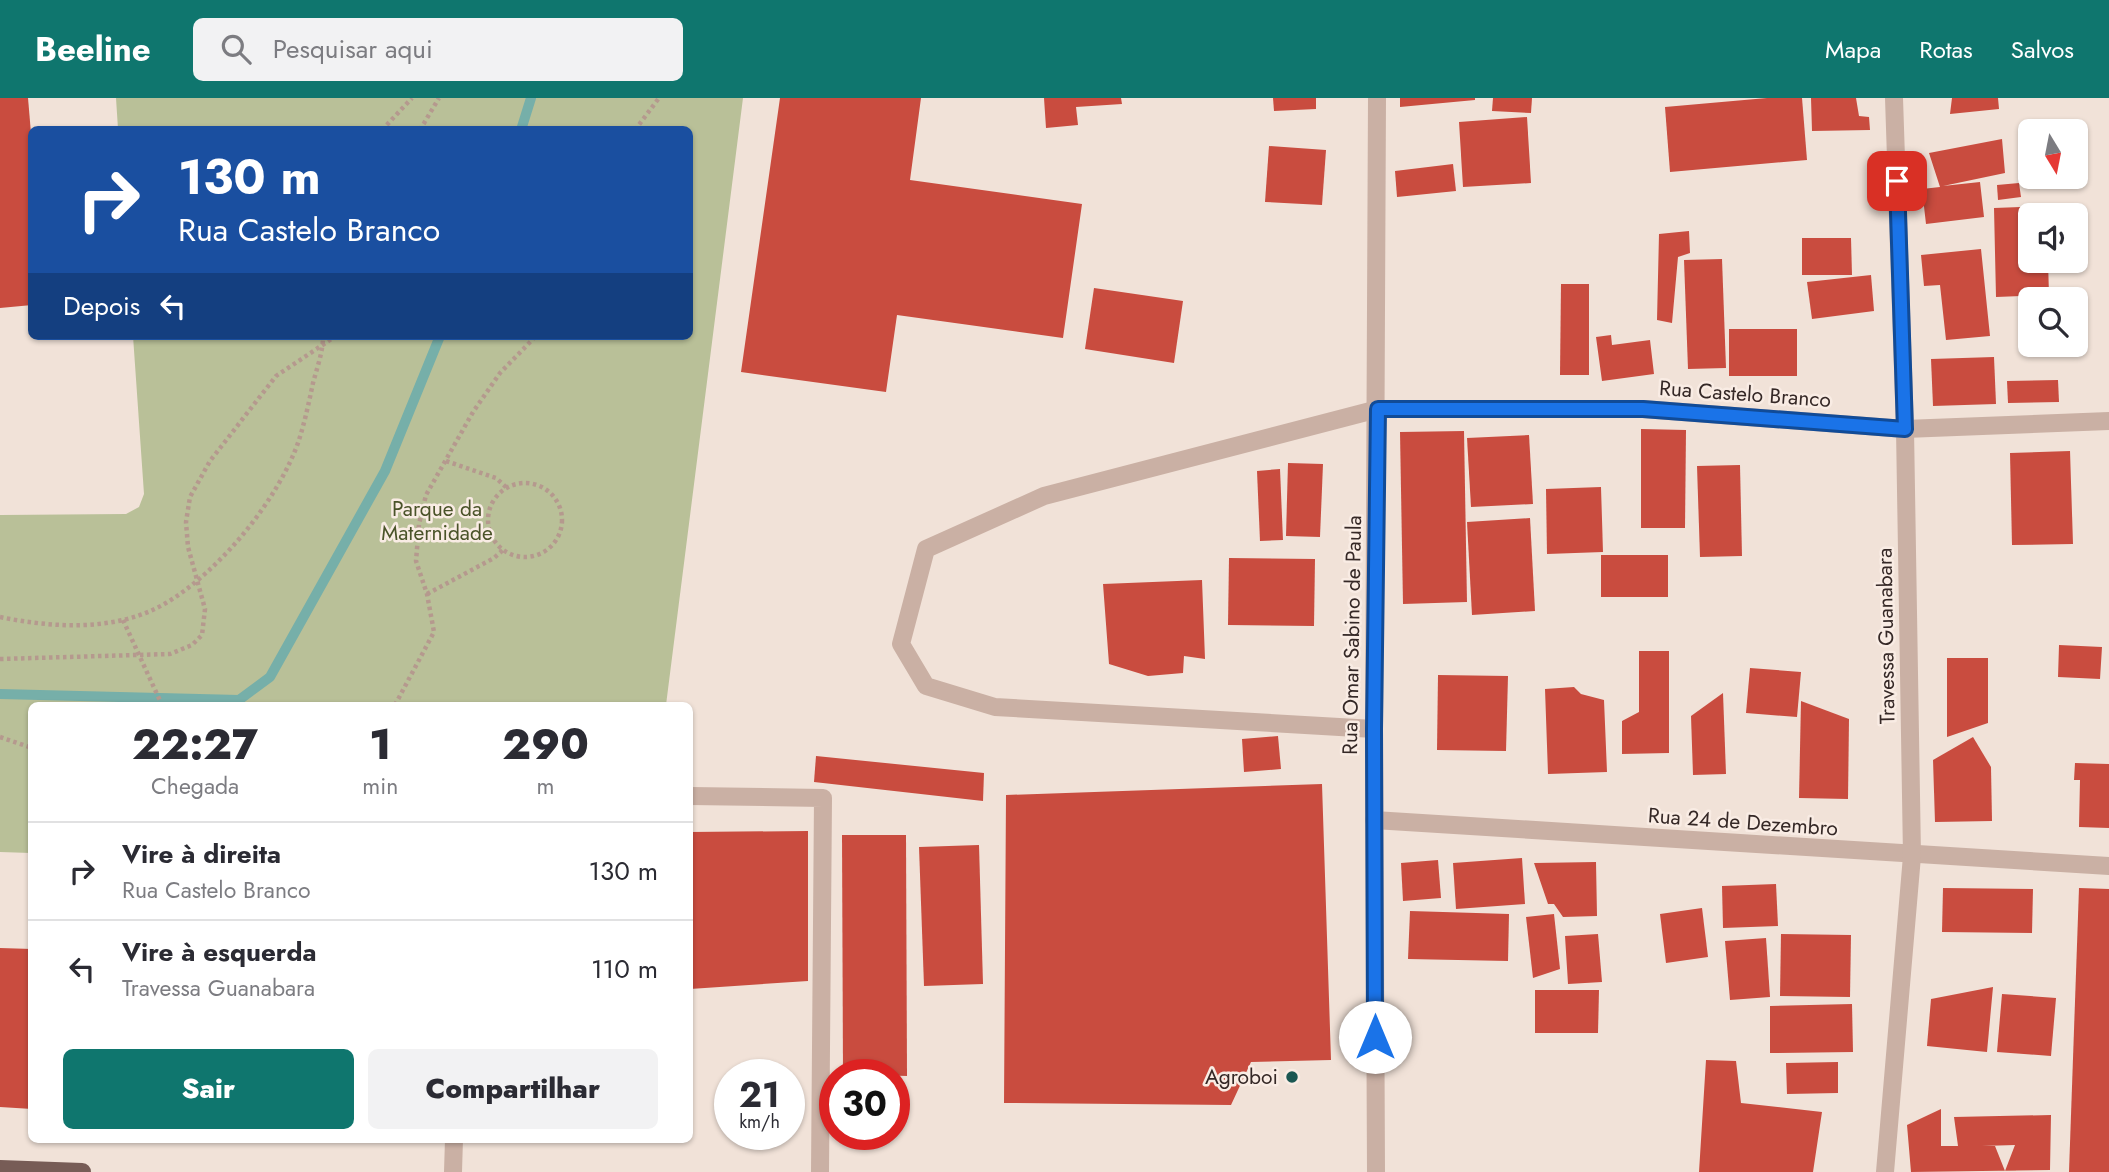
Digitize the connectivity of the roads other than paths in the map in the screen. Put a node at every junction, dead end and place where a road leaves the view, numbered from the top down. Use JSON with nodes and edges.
{"nodes":[{"id":1,"x":1377,"y":98,"type":"edge"},
{"id":2,"x":1894,"y":98,"type":"edge"},
{"id":3,"x":1378,"y":409,"type":"junction"},
{"id":4,"x":2109,"y":421,"type":"edge"},
{"id":5,"x":1905,"y":429,"type":"junction"},
{"id":6,"x":1374,"y":729,"type":"junction"},
{"id":7,"x":693,"y":796,"type":"edge"},
{"id":8,"x":1374,"y":821,"type":"junction"},
{"id":9,"x":1912,"y":856,"type":"junction"},
{"id":10,"x":2109,"y":866,"type":"edge"},
{"id":11,"x":453,"y":1143,"type":"edge"},
{"id":12,"x":0,"y":1169,"type":"edge"},
{"id":13,"x":82,"y":1172,"type":"edge"},
{"id":14,"x":453,"y":1172,"type":"edge"},
{"id":15,"x":820,"y":1172,"type":"edge"},
{"id":16,"x":1376,"y":1172,"type":"edge"},
{"id":17,"x":1885,"y":1172,"type":"edge"}],
"edges":[{"from":1,"to":3,"type":"street","name":"Rua Omar Sabino de Paula"},
{"from":2,"to":5,"type":"street","name":"Travessa Guanabara"},
{"from":3,"to":5,"type":"street","name":"Rua Castelo Branco"},
{"from":3,"to":6,"type":"street","name":"Rua Omar Sabino de Paula"},
{"from":3,"to":6,"type":"street","name":"Rua Castelo Branco"},
{"from":4,"to":5,"type":"street","name":"Rua Castelo Branco"},
{"from":5,"to":9,"type":"street","name":"Travessa Guanabara"},
{"from":6,"to":8,"type":"street","name":"Rua Omar Sabino de Paula"},
{"from":7,"to":15,"type":"street"},
{"from":8,"to":9,"type":"street","name":"Rua 24 de Dezembro"},
{"from":8,"to":16,"type":"street","name":"Rua Omar Sabino de Paula"},
{"from":9,"to":10,"type":"street","name":"Rua 24 de Dezembro"},
{"from":9,"to":17,"type":"street","name":"Travessa Guanabara"},
{"from":11,"to":14,"type":"street"},
{"from":12,"to":13,"type":"main road"}]}
